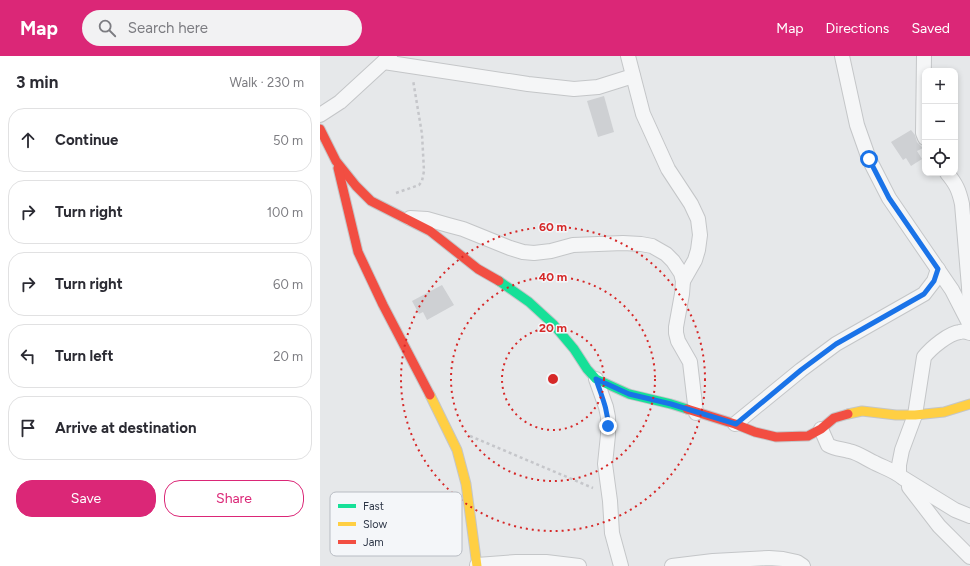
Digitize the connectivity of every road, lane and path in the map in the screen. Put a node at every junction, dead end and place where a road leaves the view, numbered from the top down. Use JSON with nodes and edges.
{"nodes":[{"id":1,"x":628,"y":56,"type":"edge"},
{"id":2,"x":842,"y":56,"type":"edge"},
{"id":3,"x":924,"y":56,"type":"edge"},
{"id":4,"x":387,"y":59,"type":"edge"},
{"id":5,"x":410,"y":66,"type":"junction"},
{"id":6,"x":633,"y":76,"type":"junction"},
{"id":7,"x":923,"y":104,"type":"edge"},
{"id":8,"x":320,"y":115,"type":"edge"},
{"id":9,"x":320,"y":129,"type":"edge"},
{"id":10,"x":336,"y":161,"type":"junction"},
{"id":11,"x":950,"y":176,"type":"edge"},
{"id":12,"x":371,"y":201,"type":"junction"},
{"id":13,"x":404,"y":218,"type":"junction"},
{"id":14,"x":938,"y":269,"type":"junction"},
{"id":15,"x":683,"y":281,"type":"junction"},
{"id":16,"x":970,"y":311,"type":"edge"},
{"id":17,"x":970,"y":325,"type":"edge"},
{"id":18,"x":970,"y":333,"type":"edge"},
{"id":19,"x":596,"y":379,"type":"junction"},
{"id":20,"x":970,"y":404,"type":"edge"},
{"id":21,"x":696,"y":413,"type":"junction"},
{"id":22,"x":916,"y":414,"type":"junction"},
{"id":23,"x":736,"y":424,"type":"junction"},
{"id":24,"x":821,"y":429,"type":"junction"},
{"id":25,"x":448,"y":431,"type":"junction"},
{"id":26,"x":901,"y":476,"type":"junction"},
{"id":27,"x":610,"y":496,"type":"junction"},
{"id":28,"x":970,"y":516,"type":"edge"},
{"id":29,"x":970,"y":557,"type":"edge"},
{"id":30,"x":477,"y":566,"type":"edge"},
{"id":31,"x":579,"y":566,"type":"edge"},
{"id":32,"x":621,"y":566,"type":"edge"},
{"id":33,"x":672,"y":566,"type":"edge"},
{"id":34,"x":803,"y":566,"type":"edge"}],
"edges":[{"from":1,"to":6,"type":"street"},
{"from":2,"to":14,"type":"street"},
{"from":3,"to":7,"type":"street"},
{"from":4,"to":5,"type":"street"},
{"from":4,"to":8,"type":"street"},
{"from":5,"to":6,"type":"street"},
{"from":5,"to":12,"type":"path"},
{"from":6,"to":15,"type":"street"},
{"from":9,"to":10,"type":"street"},
{"from":10,"to":12,"type":"street"},
{"from":10,"to":25,"type":"street"},
{"from":11,"to":16,"type":"street"},
{"from":12,"to":13,"type":"street"},
{"from":13,"to":15,"type":"street"},
{"from":13,"to":19,"type":"street"},
{"from":14,"to":17,"type":"street"},
{"from":14,"to":23,"type":"street"},
{"from":15,"to":21,"type":"street"},
{"from":18,"to":22,"type":"street"},
{"from":19,"to":21,"type":"street"},
{"from":19,"to":27,"type":"street"},
{"from":20,"to":22,"type":"street"},
{"from":21,"to":23,"type":"street"},
{"from":22,"to":24,"type":"street"},
{"from":22,"to":26,"type":"street"},
{"from":23,"to":24,"type":"street"},
{"from":24,"to":26,"type":"street"},
{"from":25,"to":27,"type":"path"},
{"from":25,"to":30,"type":"street"},
{"from":26,"to":28,"type":"street"},
{"from":26,"to":29,"type":"street"},
{"from":27,"to":32,"type":"street"},
{"from":30,"to":31,"type":"street"},
{"from":33,"to":34,"type":"street"}]}
